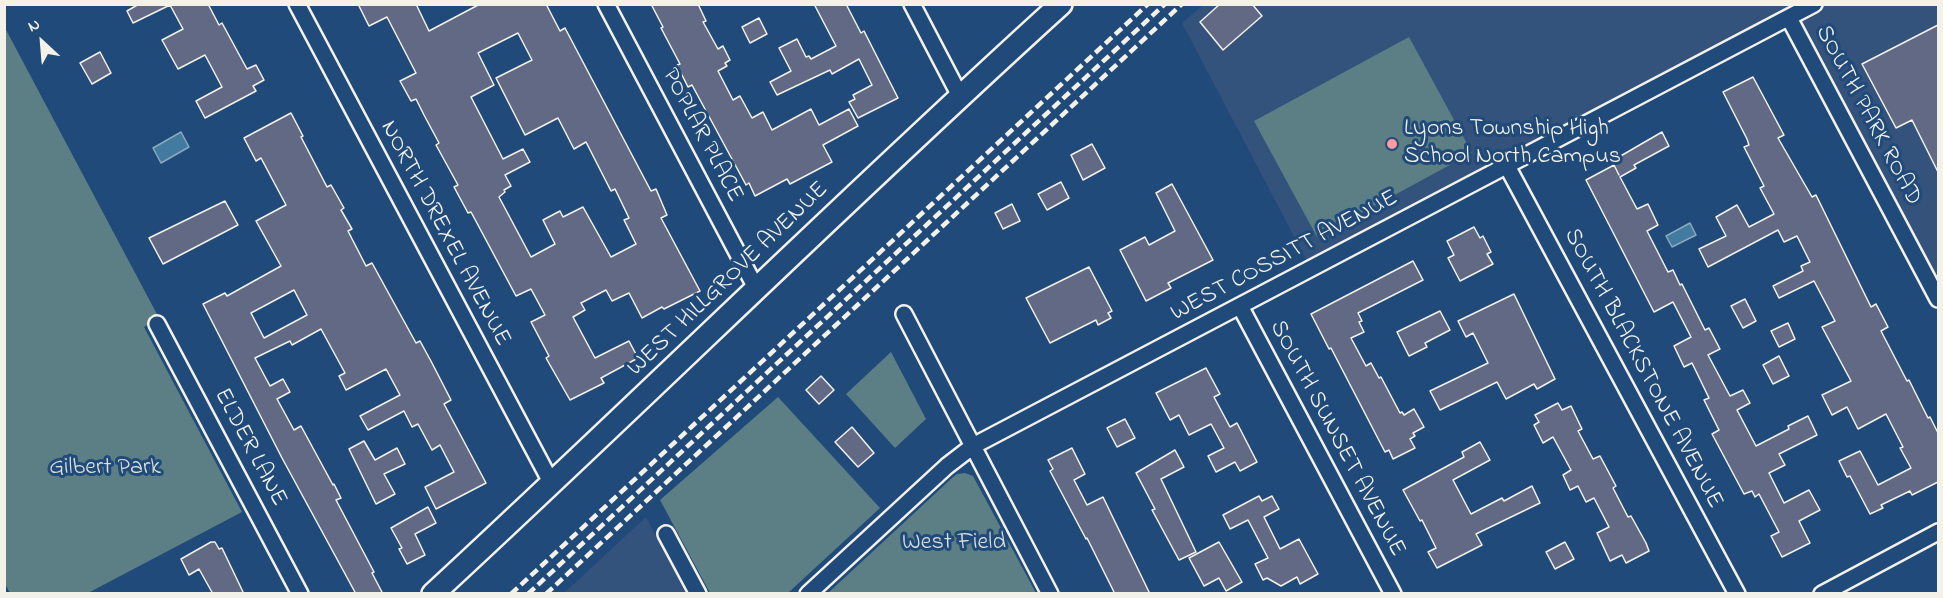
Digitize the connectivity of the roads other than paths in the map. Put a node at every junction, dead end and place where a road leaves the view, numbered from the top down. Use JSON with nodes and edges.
{"nodes":[{"id":1,"x":297,"y":4,"type":"edge"},
{"id":2,"x":606,"y":4,"type":"edge"},
{"id":3,"x":912,"y":4,"type":"edge"},
{"id":4,"x":1061,"y":4,"type":"edge"},
{"id":5,"x":1814,"y":4,"type":"edge"},
{"id":6,"x":1789,"y":18,"type":"junction"},
{"id":7,"x":960,"y":96,"type":"junction"},
{"id":8,"x":1507,"y":166,"type":"junction"},
{"id":9,"x":756,"y":288,"type":"junction"},
{"id":10,"x":1938,"y":299,"type":"edge"},
{"id":11,"x":1240,"y":306,"type":"junction"},
{"id":12,"x":904,"y":314,"type":"dead end"},
{"id":13,"x":157,"y":324,"type":"dead end"},
{"id":14,"x":973,"y":447,"type":"junction"},
{"id":15,"x":552,"y":484,"type":"junction"},
{"id":16,"x":1938,"y":532,"type":"edge"},
{"id":17,"x":666,"y":534,"type":"dead end"},
{"id":18,"x":300,"y":594,"type":"edge"},
{"id":19,"x":433,"y":594,"type":"edge"},
{"id":20,"x":698,"y":594,"type":"edge"},
{"id":21,"x":808,"y":594,"type":"edge"},
{"id":22,"x":1050,"y":594,"type":"edge"},
{"id":23,"x":1393,"y":594,"type":"edge"},
{"id":24,"x":1737,"y":594,"type":"edge"},
{"id":25,"x":1822,"y":594,"type":"edge"}],
"edges":[{"from":1,"to":15,"type":"street","name":"NORTH DREXEL AVENUE"},
{"from":2,"to":9,"type":"street","name":"POPLAR PLACE"},
{"from":3,"to":7,"type":"street"},
{"from":4,"to":7,"type":"street","name":"WEST HILLGROVE AVENUE"},
{"from":5,"to":6,"type":"street","name":"WEST COSSITT AVENUE"},
{"from":6,"to":8,"type":"street","name":"WEST COSSITT AVENUE"},
{"from":6,"to":10,"type":"street","name":"SOUTH PARK ROAD"},
{"from":7,"to":9,"type":"street","name":"WEST HILLGROVE AVENUE"},
{"from":8,"to":11,"type":"street","name":"WEST COSSITT AVENUE"},
{"from":8,"to":24,"type":"street","name":"SOUTH BLACKSTONE AVENUE"},
{"from":9,"to":15,"type":"street","name":"WEST HILLGROVE AVENUE"},
{"from":11,"to":14,"type":"street","name":"WEST COSSITT AVENUE"},
{"from":11,"to":23,"type":"street","name":"SOUTH SUNSET AVENUE"},
{"from":12,"to":14,"type":"street"},
{"from":13,"to":18,"type":"street","name":"ELDER LANE"},
{"from":14,"to":21,"type":"street","name":"WEST COSSITT AVENUE"},
{"from":14,"to":22,"type":"street"},
{"from":15,"to":19,"type":"street","name":"WEST HILLGROVE AVENUE"},
{"from":16,"to":25,"type":"street"},
{"from":17,"to":20,"type":"street"}]}
